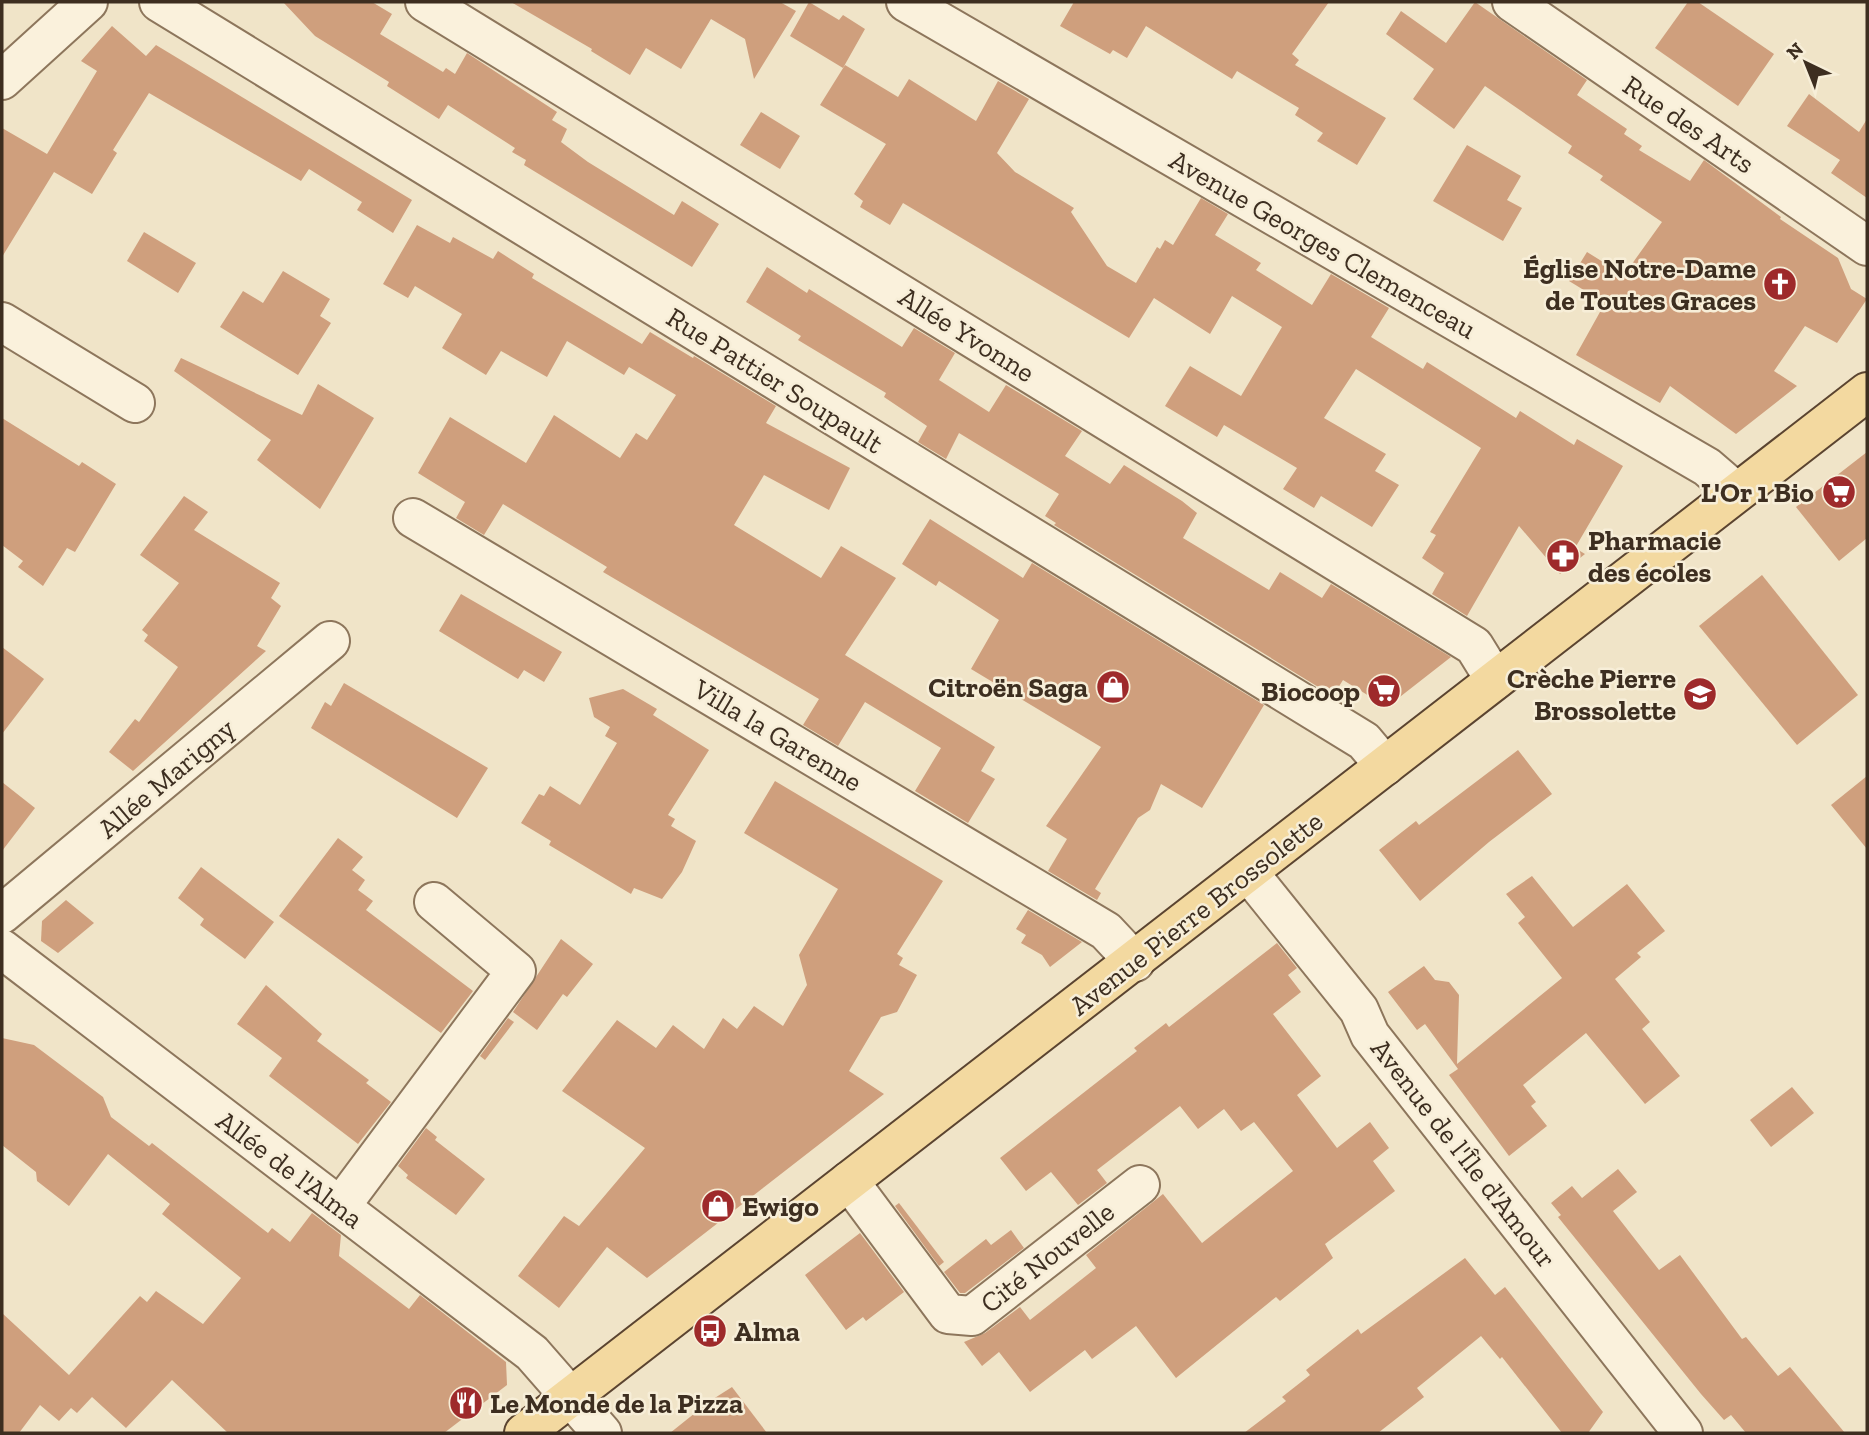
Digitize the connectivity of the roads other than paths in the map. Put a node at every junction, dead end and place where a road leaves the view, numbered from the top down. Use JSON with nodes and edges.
{"nodes":[{"id":1,"x":88,"y":2,"type":"edge"},
{"id":2,"x":159,"y":2,"type":"edge"},
{"id":3,"x":425,"y":2,"type":"edge"},
{"id":4,"x":906,"y":2,"type":"edge"},
{"id":5,"x":1512,"y":2,"type":"edge"},
{"id":6,"x":2,"y":80,"type":"edge"},
{"id":7,"x":1867,"y":246,"type":"edge"},
{"id":8,"x":2,"y":322,"type":"edge"},
{"id":9,"x":1867,"y":393,"type":"edge"},
{"id":10,"x":135,"y":403,"type":"dead end"},
{"id":11,"x":1736,"y":492,"type":"junction"},
{"id":12,"x":413,"y":518,"type":"dead end"},
{"id":13,"x":330,"y":640,"type":"dead end"},
{"id":14,"x":1495,"y":680,"type":"junction"},
{"id":15,"x":1385,"y":766,"type":"junction"},
{"id":16,"x":1248,"y":872,"type":"junction"},
{"id":17,"x":434,"y":902,"type":"dead end"},
{"id":18,"x":2,"y":914,"type":"edge"},
{"id":19,"x":2,"y":949,"type":"edge"},
{"id":20,"x":1135,"y":962,"type":"junction"},
{"id":21,"x":849,"y":1181,"type":"junction"},
{"id":22,"x":1140,"y":1185,"type":"dead end"},
{"id":23,"x":340,"y":1207,"type":"junction"},
{"id":24,"x":572,"y":1397,"type":"junction"},
{"id":25,"x":524,"y":1433,"type":"edge"},
{"id":26,"x":602,"y":1433,"type":"edge"},
{"id":27,"x":1683,"y":1433,"type":"edge"}],
"edges":[{"from":1,"to":6,"type":"street"},
{"from":2,"to":15,"type":"street","name":"Rue Pattier Soupault"},
{"from":3,"to":14,"type":"street","name":"Allée Yvonne"},
{"from":4,"to":11,"type":"street","name":"Avenue Georges Clemenceau"},
{"from":5,"to":7,"type":"street","name":"Rue des Arts"},
{"from":8,"to":10,"type":"street"},
{"from":9,"to":11,"type":"main road","name":"Avenue Pierre Brossolette"},
{"from":11,"to":14,"type":"main road","name":"Avenue Pierre Brossolette"},
{"from":12,"to":20,"type":"street","name":"Villa la Garenne"},
{"from":13,"to":18,"type":"street","name":"Allée Marigny"},
{"from":14,"to":15,"type":"main road","name":"Avenue Pierre Brossolette"},
{"from":15,"to":16,"type":"main road","name":"Avenue Pierre Brossolette"},
{"from":16,"to":20,"type":"main road","name":"Avenue Pierre Brossolette"},
{"from":16,"to":27,"type":"street","name":"Avenue de l'Île d'Amour"},
{"from":17,"to":23,"type":"street"},
{"from":19,"to":23,"type":"street","name":"Allée de l'Alma"},
{"from":20,"to":21,"type":"main road","name":"Avenue Pierre Brossolette"},
{"from":21,"to":22,"type":"street","name":"Cité Nouvelle"},
{"from":21,"to":24,"type":"main road","name":"Avenue Pierre Brossolette"},
{"from":23,"to":24,"type":"street","name":"Allée de l'Alma"},
{"from":24,"to":25,"type":"main road","name":"Avenue Pierre Brossolette"},
{"from":24,"to":26,"type":"street","name":"Allée de l'Alma"}]}
